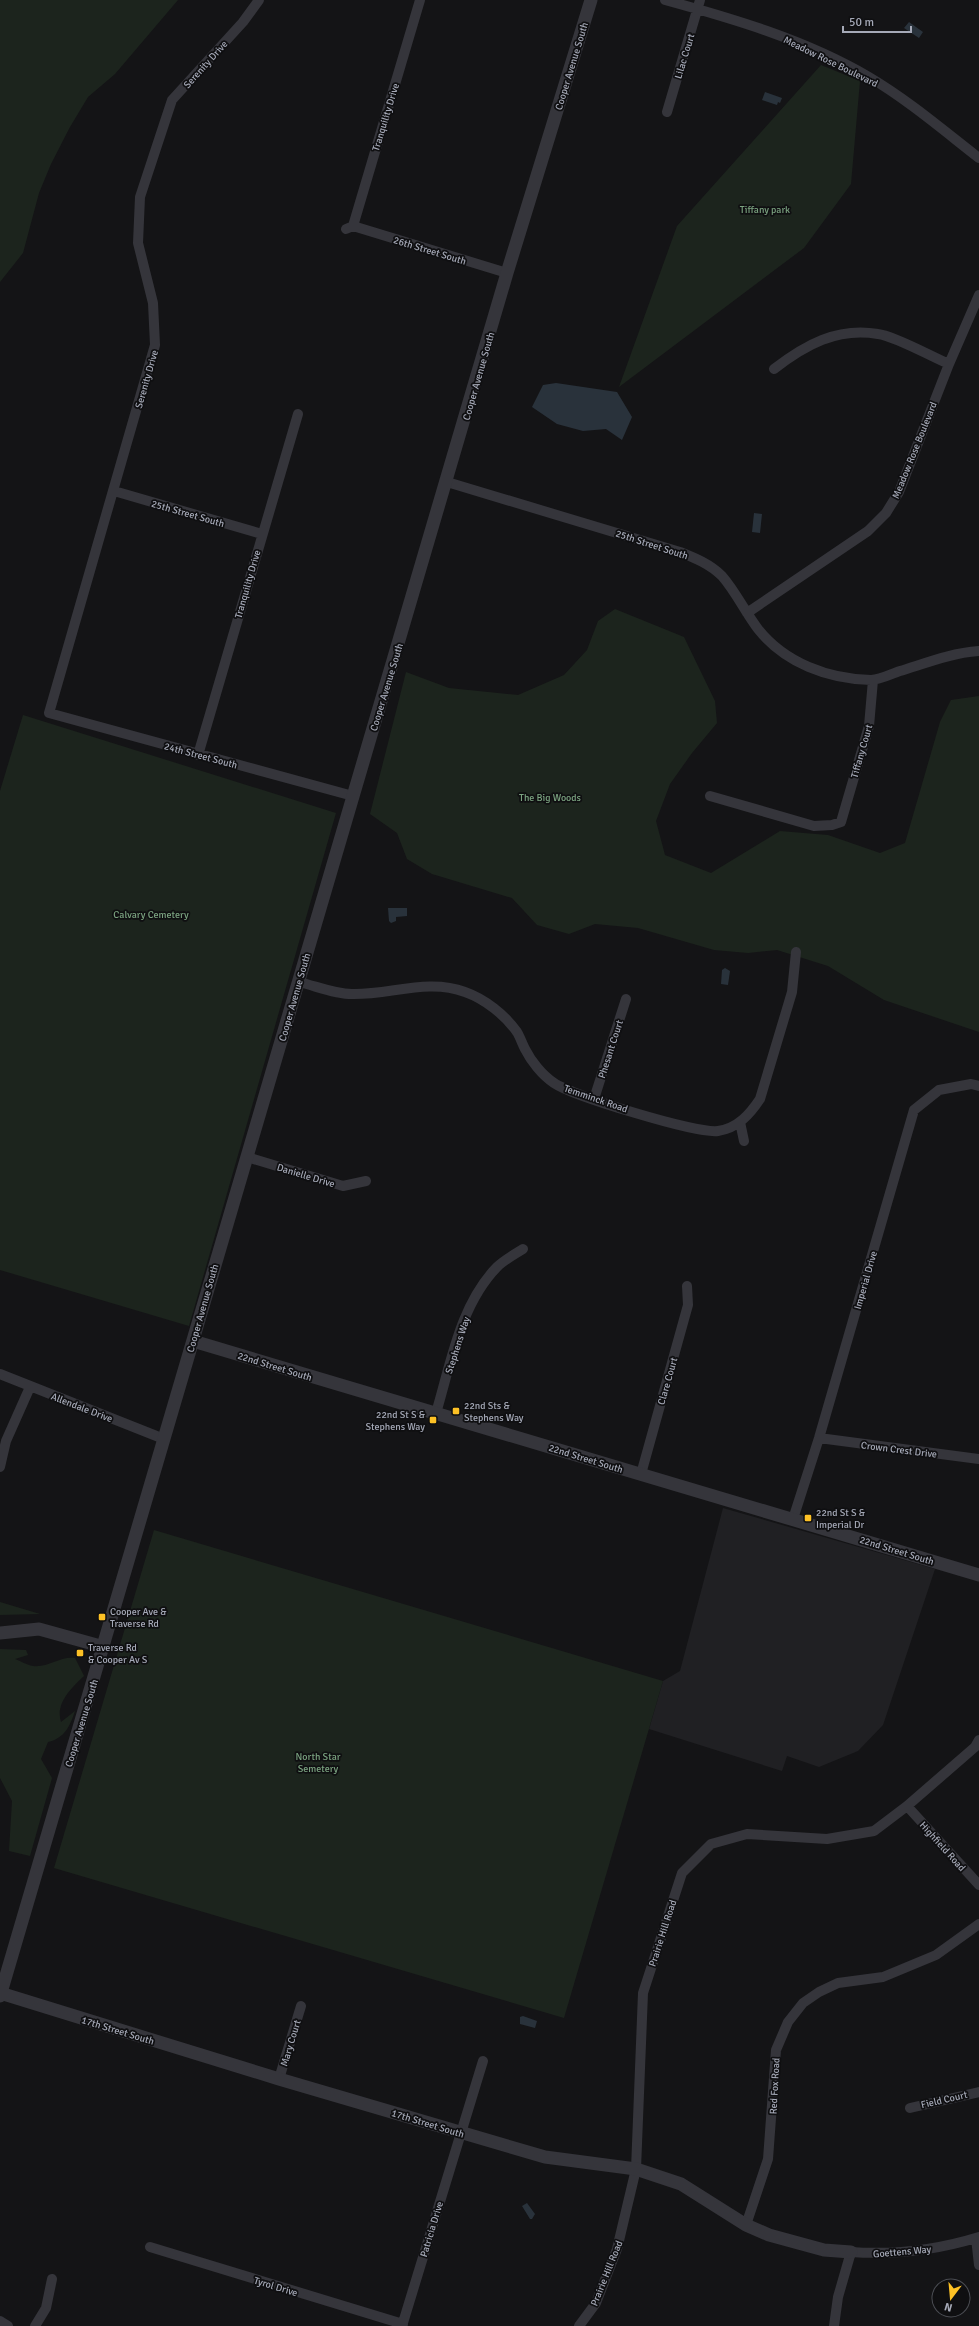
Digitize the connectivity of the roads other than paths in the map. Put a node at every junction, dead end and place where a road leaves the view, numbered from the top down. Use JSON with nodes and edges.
{"nodes":[{"id":1,"x":259,"y":0,"type":"edge"},
{"id":2,"x":420,"y":0,"type":"edge"},
{"id":3,"x":590,"y":0,"type":"edge"},
{"id":4,"x":665,"y":0,"type":"edge"},
{"id":5,"x":699,"y":4,"type":"edge"},
{"id":6,"x":667,"y":112,"type":"dead end"},
{"id":7,"x":979,"y":158,"type":"edge"},
{"id":8,"x":350,"y":228,"type":"joint"},
{"id":9,"x":507,"y":273,"type":"junction"},
{"id":10,"x":979,"y":295,"type":"edge"},
{"id":11,"x":949,"y":364,"type":"junction"},
{"id":12,"x":774,"y":369,"type":"dead end"},
{"id":13,"x":298,"y":414,"type":"dead end"},
{"id":14,"x":447,"y":482,"type":"junction"},
{"id":15,"x":114,"y":491,"type":"junction"},
{"id":16,"x":262,"y":534,"type":"junction"},
{"id":17,"x":747,"y":613,"type":"junction"},
{"id":18,"x":979,"y":651,"type":"edge"},
{"id":19,"x":873,"y":680,"type":"junction"},
{"id":20,"x":49,"y":713,"type":"joint"},
{"id":21,"x":198,"y":755,"type":"junction"},
{"id":22,"x":353,"y":796,"type":"junction"},
{"id":23,"x":710,"y":796,"type":"dead end"},
{"id":24,"x":796,"y":952,"type":"dead end"},
{"id":25,"x":299,"y":982,"type":"junction"},
{"id":26,"x":626,"y":999,"type":"dead end"},
{"id":27,"x":979,"y":1086,"type":"edge"},
{"id":28,"x":594,"y":1099,"type":"junction"},
{"id":29,"x":740,"y":1122,"type":"junction"},
{"id":30,"x":744,"y":1141,"type":"dead end"},
{"id":31,"x":247,"y":1157,"type":"junction"},
{"id":32,"x":366,"y":1181,"type":"dead end"},
{"id":33,"x":523,"y":1249,"type":"dead end"},
{"id":34,"x":687,"y":1286,"type":"dead end"},
{"id":35,"x":193,"y":1341,"type":"junction"},
{"id":36,"x":0,"y":1374,"type":"edge"},
{"id":37,"x":30,"y":1387,"type":"junction"},
{"id":38,"x":436,"y":1413,"type":"junction"},
{"id":39,"x":819,"y":1438,"type":"junction"},
{"id":40,"x":164,"y":1439,"type":"junction"},
{"id":41,"x":979,"y":1459,"type":"edge"},
{"id":42,"x":0,"y":1467,"type":"edge"},
{"id":43,"x":641,"y":1474,"type":"junction"},
{"id":44,"x":793,"y":1519,"type":"junction"},
{"id":45,"x":979,"y":1575,"type":"edge"},
{"id":46,"x":0,"y":1633,"type":"edge"},
{"id":47,"x":104,"y":1647,"type":"junction"},
{"id":48,"x":979,"y":1740,"type":"edge"},
{"id":49,"x":907,"y":1806,"type":"junction"},
{"id":50,"x":979,"y":1885,"type":"edge"},
{"id":51,"x":979,"y":1924,"type":"edge"},
{"id":52,"x":0,"y":1994,"type":"edge"},
{"id":53,"x":301,"y":2006,"type":"dead end"},
{"id":54,"x":483,"y":2061,"type":"dead end"},
{"id":55,"x":279,"y":2079,"type":"junction"},
{"id":56,"x":979,"y":2092,"type":"edge"},
{"id":57,"x":910,"y":2108,"type":"dead end"},
{"id":58,"x":460,"y":2133,"type":"junction"},
{"id":59,"x":636,"y":2169,"type":"junction"},
{"id":60,"x":746,"y":2225,"type":"junction"},
{"id":61,"x":978,"y":2237,"type":"edge"},
{"id":62,"x":150,"y":2247,"type":"dead end"},
{"id":63,"x":851,"y":2252,"type":"junction"},
{"id":64,"x":979,"y":2265,"type":"edge"},
{"id":65,"x":52,"y":2280,"type":"dead end"},
{"id":66,"x":0,"y":2322,"type":"edge"},
{"id":67,"x":402,"y":2325,"type":"edge"},
{"id":68,"x":8,"y":2326,"type":"edge"},
{"id":69,"x":35,"y":2326,"type":"edge"},
{"id":70,"x":579,"y":2326,"type":"edge"},
{"id":71,"x":834,"y":2326,"type":"edge"}],
"edges":[{"from":1,"to":15,"type":"street","name":"Serenity Drive"},
{"from":2,"to":8,"type":"street","name":"Tranquility Drive"},
{"from":3,"to":9,"type":"street","name":"Cooper Avenue South"},
{"from":4,"to":5,"type":"street","name":"Meadow Rose Boulevard"},
{"from":5,"to":6,"type":"street","name":"Lilac Court"},
{"from":5,"to":7,"type":"street","name":"Meadow Rose Boulevard"},
{"from":8,"to":9,"type":"street","name":"26th Street South"},
{"from":9,"to":14,"type":"street","name":"Cooper Avenue South"},
{"from":10,"to":11,"type":"street","name":"Meadow Rose Boulevard"},
{"from":11,"to":12,"type":"street"},
{"from":11,"to":17,"type":"street","name":"Meadow Rose Boulevard"},
{"from":13,"to":16,"type":"street","name":"Tranquility Drive"},
{"from":14,"to":17,"type":"street","name":"25th Street South"},
{"from":14,"to":22,"type":"street","name":"Cooper Avenue South"},
{"from":15,"to":16,"type":"street","name":"25th Street South"},
{"from":15,"to":20,"type":"street","name":"Serenity Drive"},
{"from":16,"to":21,"type":"street","name":"Tranquility Drive"},
{"from":17,"to":19,"type":"street","name":"25th Street South"},
{"from":18,"to":19,"type":"street","name":"25th Street South"},
{"from":19,"to":23,"type":"street","name":"Tiffany Court"},
{"from":20,"to":21,"type":"street","name":"24th Street South"},
{"from":21,"to":22,"type":"street","name":"24th Street South"},
{"from":22,"to":25,"type":"street","name":"Cooper Avenue South"},
{"from":24,"to":29,"type":"street","name":"Temminck Road"},
{"from":25,"to":28,"type":"street","name":"Temminck Road"},
{"from":25,"to":31,"type":"street","name":"Cooper Avenue South"},
{"from":26,"to":28,"type":"street","name":"Phesant Court"},
{"from":27,"to":39,"type":"street","name":"Imperial Drive"},
{"from":28,"to":29,"type":"street","name":"Temminck Road"},
{"from":29,"to":30,"type":"street"},
{"from":31,"to":32,"type":"street","name":"Danielle Drive"},
{"from":31,"to":35,"type":"street","name":"Cooper Avenue South"},
{"from":33,"to":38,"type":"street","name":"Stephens Way"},
{"from":34,"to":43,"type":"street","name":"Clare Court"},
{"from":35,"to":38,"type":"street","name":"22nd Street South"},
{"from":35,"to":40,"type":"street","name":"Cooper Avenue South"},
{"from":36,"to":37,"type":"street","name":"Allendale Drive"},
{"from":37,"to":40,"type":"street","name":"Allendale Drive"},
{"from":37,"to":42,"type":"street"},
{"from":38,"to":43,"type":"street","name":"22nd Street South"},
{"from":39,"to":41,"type":"street","name":"Crown Crest Drive"},
{"from":39,"to":44,"type":"street","name":"Imperial Drive"},
{"from":40,"to":47,"type":"street","name":"Cooper Avenue South"},
{"from":43,"to":44,"type":"street","name":"22nd Street South"},
{"from":44,"to":45,"type":"street","name":"22nd Street South"},
{"from":46,"to":47,"type":"street"},
{"from":47,"to":52,"type":"street","name":"Cooper Avenue South"},
{"from":48,"to":49,"type":"street","name":"Prairie Hill Road"},
{"from":49,"to":50,"type":"street","name":"Highfield Road"},
{"from":49,"to":59,"type":"street","name":"Prairie Hill Road"},
{"from":51,"to":60,"type":"street","name":"Red Fox Road"},
{"from":52,"to":55,"type":"street","name":"17th Street South"},
{"from":53,"to":55,"type":"street","name":"Mary Court"},
{"from":54,"to":58,"type":"street","name":"Patricia Drive"},
{"from":55,"to":58,"type":"street","name":"17th Street South"},
{"from":56,"to":57,"type":"street","name":"Field Court"},
{"from":58,"to":59,"type":"street","name":"17th Street South"},
{"from":58,"to":67,"type":"street","name":"Patricia Drive"},
{"from":59,"to":60,"type":"street","name":"17th Street South"},
{"from":59,"to":70,"type":"street","name":"Prairie Hill Road"},
{"from":60,"to":63,"type":"street","name":"17th Street South"},
{"from":61,"to":63,"type":"street","name":"Goettens Way"},
{"from":61,"to":64,"type":"street"},
{"from":62,"to":67,"type":"street","name":"Tyrol Drive"},
{"from":63,"to":71,"type":"street"},
{"from":65,"to":69,"type":"street"},
{"from":66,"to":68,"type":"street"}]}
